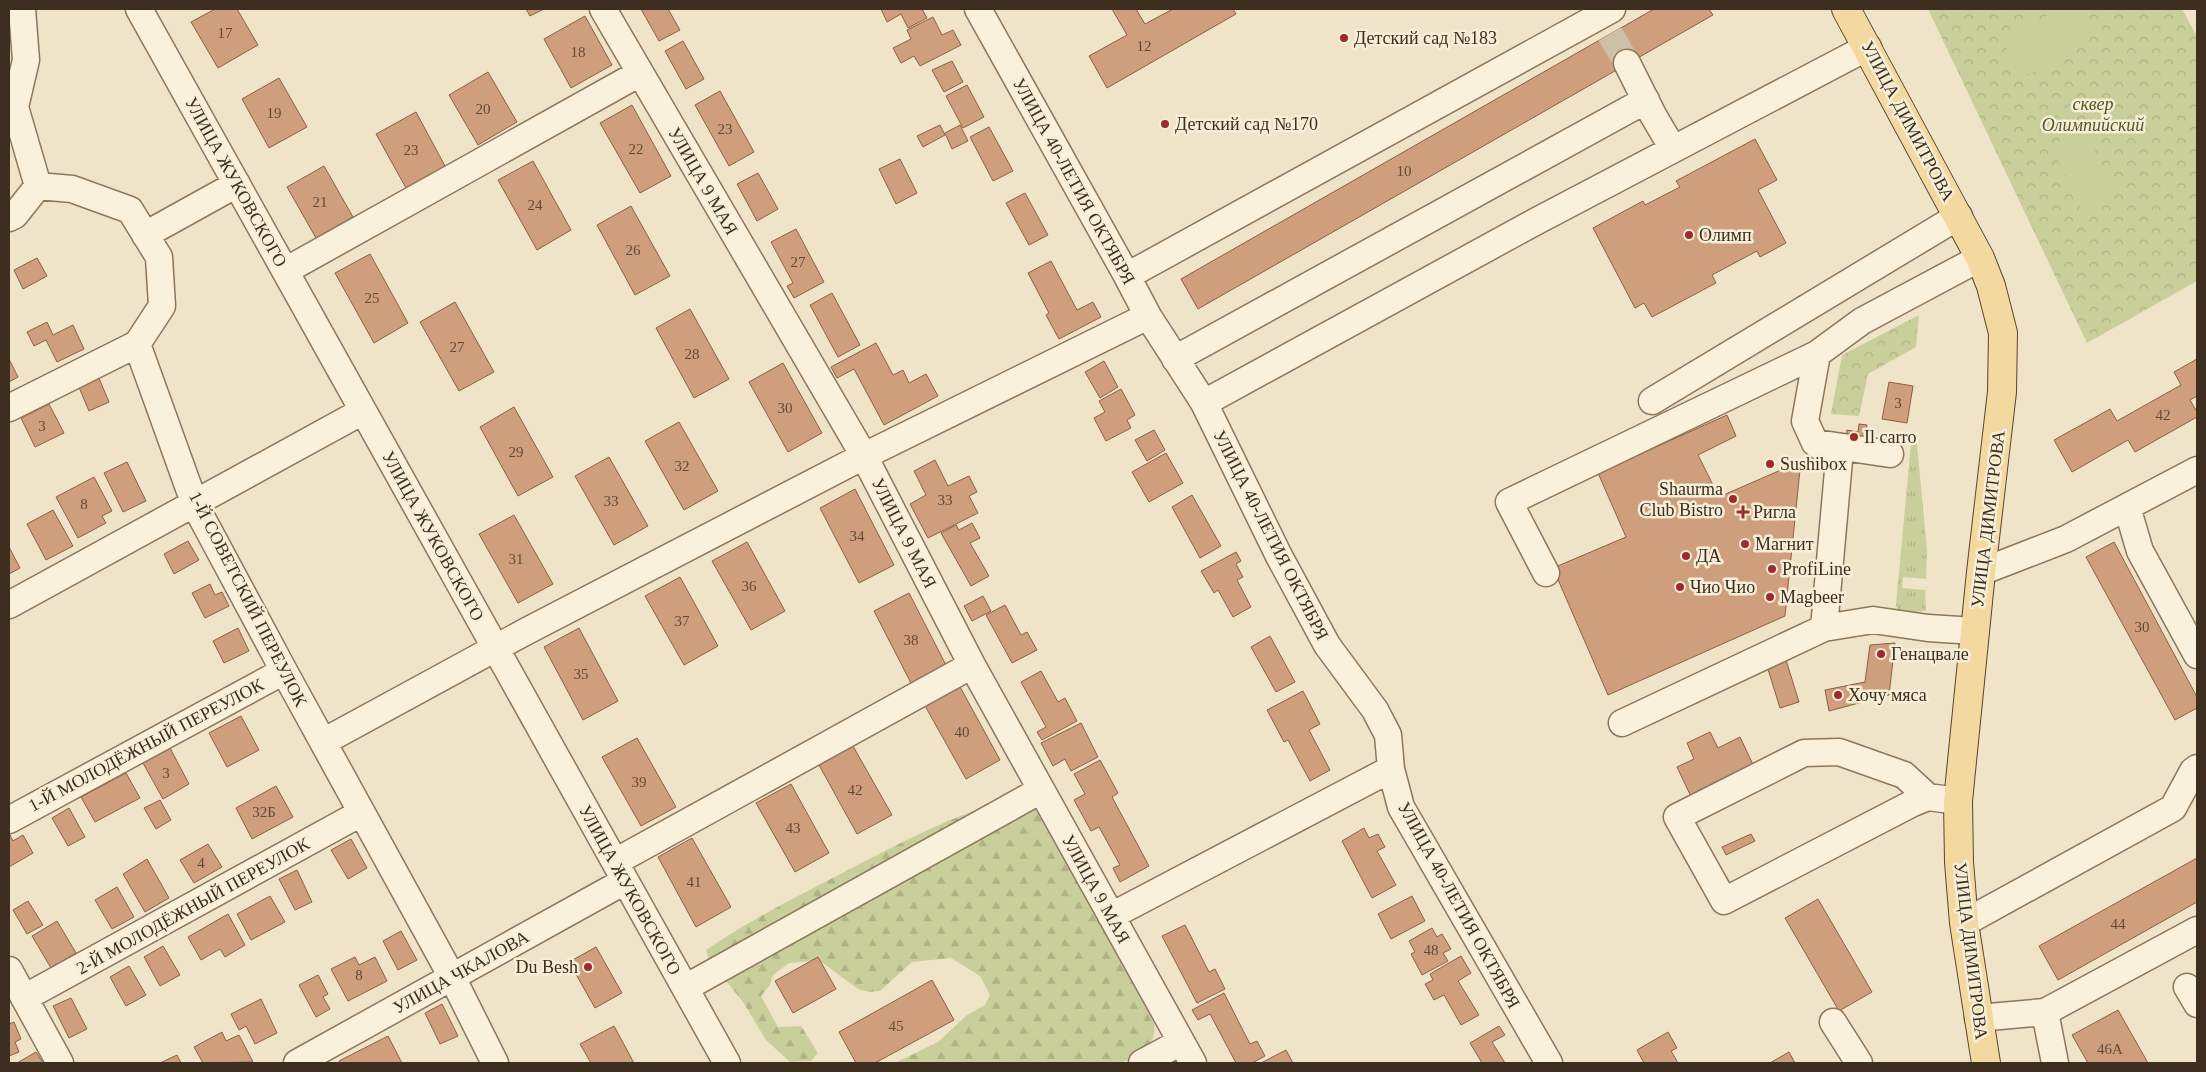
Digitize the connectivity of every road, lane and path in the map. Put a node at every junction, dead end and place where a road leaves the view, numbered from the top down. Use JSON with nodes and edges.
{"nodes":[{"id":1,"x":22,"y":9,"type":"edge"},
{"id":2,"x":139,"y":9,"type":"edge"},
{"id":3,"x":603,"y":9,"type":"edge"},
{"id":4,"x":978,"y":9,"type":"edge"},
{"id":5,"x":1846,"y":9,"type":"edge"},
{"id":6,"x":1608,"y":19,"type":"edge"},
{"id":7,"x":1868,"y":47,"type":"junction"},
{"id":8,"x":1627,"y":63,"type":"tunnel mouth"},
{"id":9,"x":640,"y":74,"type":"junction"},
{"id":10,"x":1646,"y":100,"type":"junction"},
{"id":11,"x":1673,"y":149,"type":"junction"},
{"id":12,"x":237,"y":184,"type":"junction"},
{"id":13,"x":38,"y":186,"type":"junction"},
{"id":14,"x":1959,"y":216,"type":"junction"},
{"id":15,"x":9,"y":218,"type":"edge"},
{"id":16,"x":146,"y":235,"type":"junction"},
{"id":17,"x":1980,"y":258,"type":"junction"},
{"id":18,"x":285,"y":271,"type":"junction"},
{"id":19,"x":1127,"y":276,"type":"junction"},
{"id":20,"x":1148,"y":316,"type":"junction"},
{"id":21,"x":137,"y":344,"type":"junction"},
{"id":22,"x":1817,"y":354,"type":"junction"},
{"id":23,"x":1175,"y":359,"type":"junction"},
{"id":24,"x":1652,"y":401,"type":"dead end"},
{"id":25,"x":1204,"y":403,"type":"junction"},
{"id":26,"x":9,"y":408,"type":"edge"},
{"id":27,"x":363,"y":411,"type":"junction"},
{"id":28,"x":1816,"y":442,"type":"junction"},
{"id":29,"x":1890,"y":454,"type":"dead end"},
{"id":30,"x":864,"y":456,"type":"junction"},
{"id":31,"x":2197,"y":470,"type":"edge"},
{"id":32,"x":196,"y":505,"type":"junction"},
{"id":33,"x":2127,"y":507,"type":"junction"},
{"id":34,"x":1981,"y":572,"type":"junction"},
{"id":35,"x":1546,"y":573,"type":"dead end"},
{"id":36,"x":9,"y":606,"type":"edge"},
{"id":37,"x":1824,"y":628,"type":"junction"},
{"id":38,"x":1975,"y":631,"type":"junction"},
{"id":39,"x":495,"y":648,"type":"junction"},
{"id":40,"x":2197,"y":655,"type":"edge"},
{"id":41,"x":972,"y":665,"type":"junction"},
{"id":42,"x":284,"y":671,"type":"junction"},
{"id":43,"x":1622,"y":723,"type":"dead end"},
{"id":44,"x":322,"y":742,"type":"junction"},
{"id":45,"x":2197,"y":768,"type":"edge"},
{"id":46,"x":1391,"y":769,"type":"junction"},
{"id":47,"x":1041,"y":790,"type":"junction"},
{"id":48,"x":1928,"y":797,"type":"junction"},
{"id":49,"x":1958,"y":802,"type":"junction"},
{"id":50,"x":361,"y":813,"type":"junction"},
{"id":51,"x":9,"y":820,"type":"edge"},
{"id":52,"x":620,"y":871,"type":"junction"},
{"id":53,"x":1111,"y":916,"type":"junction"},
{"id":54,"x":1964,"y":923,"type":"junction"},
{"id":55,"x":2197,"y":930,"type":"edge"},
{"id":56,"x":9,"y":970,"type":"edge"},
{"id":57,"x":452,"y":977,"type":"junction"},
{"id":58,"x":685,"y":988,"type":"junction"},
{"id":59,"x":24,"y":998,"type":"junction"},
{"id":60,"x":2045,"y":1012,"type":"junction"},
{"id":61,"x":1978,"y":1018,"type":"junction"},
{"id":62,"x":1833,"y":1022,"type":"dead end"},
{"id":63,"x":1187,"y":1053,"type":"edge"},
{"id":64,"x":60,"y":1063,"type":"edge"},
{"id":65,"x":296,"y":1063,"type":"edge"},
{"id":66,"x":495,"y":1063,"type":"edge"},
{"id":67,"x":727,"y":1063,"type":"edge"},
{"id":68,"x":1142,"y":1063,"type":"edge"},
{"id":69,"x":1549,"y":1063,"type":"edge"},
{"id":70,"x":1859,"y":1063,"type":"edge"},
{"id":71,"x":1986,"y":1063,"type":"edge"},
{"id":72,"x":2055,"y":1063,"type":"edge"}],
"edges":[{"from":1,"to":13,"type":"street"},
{"from":2,"to":12,"type":"street","name":"УЛИЦА ЖУКОВСКОГО"},
{"from":3,"to":9,"type":"street","name":"УЛИЦА 9 МАЯ"},
{"from":4,"to":19,"type":"street","name":"УЛИЦА 40-ЛЕТИЯ ОКТЯБРЯ"},
{"from":5,"to":7,"type":"main road","name":"УЛИЦА ДИМИТРОВА"},
{"from":6,"to":19,"type":"street"},
{"from":7,"to":11,"type":"street"},
{"from":7,"to":14,"type":"main road","name":"УЛИЦА ДИМИТРОВА"},
{"from":8,"to":10,"type":"street"},
{"from":9,"to":18,"type":"street"},
{"from":9,"to":30,"type":"street","name":"УЛИЦА 9 МАЯ"},
{"from":10,"to":11,"type":"street"},
{"from":10,"to":23,"type":"street"},
{"from":11,"to":25,"type":"street"},
{"from":12,"to":16,"type":"street"},
{"from":12,"to":18,"type":"street","name":"УЛИЦА ЖУКОВСКОГО"},
{"from":13,"to":15,"type":"street"},
{"from":13,"to":16,"type":"street"},
{"from":14,"to":17,"type":"main road","name":"УЛИЦА ДИМИТРОВА"},
{"from":14,"to":24,"type":"street"},
{"from":16,"to":21,"type":"street"},
{"from":17,"to":22,"type":"street"},
{"from":17,"to":34,"type":"main road","name":"УЛИЦА ДИМИТРОВА"},
{"from":18,"to":27,"type":"street","name":"УЛИЦА ЖУКОВСКОГО"},
{"from":19,"to":20,"type":"street","name":"УЛИЦА 40-ЛЕТИЯ ОКТЯБРЯ"},
{"from":20,"to":23,"type":"street","name":"УЛИЦА 40-ЛЕТИЯ ОКТЯБРЯ"},
{"from":20,"to":30,"type":"street"},
{"from":21,"to":26,"type":"street"},
{"from":21,"to":32,"type":"street","name":"1-Й СОВЕТСКИЙ ПЕРЕУЛОК"},
{"from":22,"to":28,"type":"street"},
{"from":22,"to":35,"type":"street"},
{"from":23,"to":25,"type":"street","name":"УЛИЦА 40-ЛЕТИЯ ОКТЯБРЯ"},
{"from":25,"to":46,"type":"street","name":"УЛИЦА 40-ЛЕТИЯ ОКТЯБРЯ"},
{"from":27,"to":32,"type":"street"},
{"from":27,"to":39,"type":"street","name":"УЛИЦА ЖУКОВСКОГО"},
{"from":28,"to":29,"type":"street"},
{"from":28,"to":37,"type":"street"},
{"from":30,"to":39,"type":"street"},
{"from":30,"to":41,"type":"street","name":"УЛИЦА 9 МАЯ"},
{"from":31,"to":33,"type":"street"},
{"from":32,"to":36,"type":"street"},
{"from":32,"to":42,"type":"street","name":"1-Й СОВЕТСКИЙ ПЕРЕУЛОК"},
{"from":33,"to":34,"type":"street"},
{"from":33,"to":40,"type":"street"},
{"from":34,"to":38,"type":"main road","name":"УЛИЦА ДИМИТРОВА"},
{"from":37,"to":38,"type":"street"},
{"from":37,"to":43,"type":"street"},
{"from":38,"to":49,"type":"main road","name":"УЛИЦА ДИМИТРОВА"},
{"from":39,"to":44,"type":"street"},
{"from":39,"to":52,"type":"street","name":"УЛИЦА ЖУКОВСКОГО"},
{"from":41,"to":47,"type":"street","name":"УЛИЦА 9 МАЯ"},
{"from":41,"to":52,"type":"street","name":"УЛИЦА ЧКАЛОВА"},
{"from":42,"to":44,"type":"street","name":"1-Й СОВЕТСКИЙ ПЕРЕУЛОК"},
{"from":42,"to":51,"type":"street","name":"1-Й МОЛОДЁЖНЫЙ ПЕРЕУЛОК"},
{"from":44,"to":50,"type":"street","name":"1-Й СОВЕТСКИЙ ПЕРЕУЛОК"},
{"from":45,"to":54,"type":"street"},
{"from":46,"to":53,"type":"street"},
{"from":46,"to":69,"type":"street","name":"УЛИЦА 40-ЛЕТИЯ ОКТЯБРЯ"},
{"from":47,"to":53,"type":"street","name":"УЛИЦА 9 МАЯ"},
{"from":47,"to":58,"type":"street"},
{"from":48,"to":48,"type":"street"},
{"from":48,"to":49,"type":"street"},
{"from":49,"to":54,"type":"main road","name":"УЛИЦА ДИМИТРОВА"},
{"from":50,"to":57,"type":"street","name":"1-Й СОВЕТСКИЙ ПЕРЕУЛОК"},
{"from":50,"to":59,"type":"street","name":"2-Й МОЛОДЁЖНЫЙ ПЕРЕУЛОК"},
{"from":52,"to":57,"type":"street","name":"УЛИЦА ЧКАЛОВА"},
{"from":52,"to":58,"type":"street","name":"УЛИЦА ЖУКОВСКОГО"},
{"from":53,"to":63,"type":"street","name":"УЛИЦА 9 МАЯ"},
{"from":54,"to":61,"type":"main road","name":"УЛИЦА ДИМИТРОВА"},
{"from":55,"to":60,"type":"street"},
{"from":56,"to":59,"type":"street"},
{"from":57,"to":65,"type":"street","name":"УЛИЦА ЧКАЛОВА"},
{"from":57,"to":66,"type":"street","name":"1-Й СОВЕТСКИЙ ПЕРЕУЛОК"},
{"from":58,"to":67,"type":"street","name":"УЛИЦА ЖУКОВСКОГО"},
{"from":59,"to":64,"type":"street"},
{"from":60,"to":61,"type":"street"},
{"from":60,"to":72,"type":"street"},
{"from":61,"to":71,"type":"main road","name":"УЛИЦА ДИМИТРОВА"},
{"from":62,"to":70,"type":"street"},
{"from":63,"to":68,"type":"street"}]}
